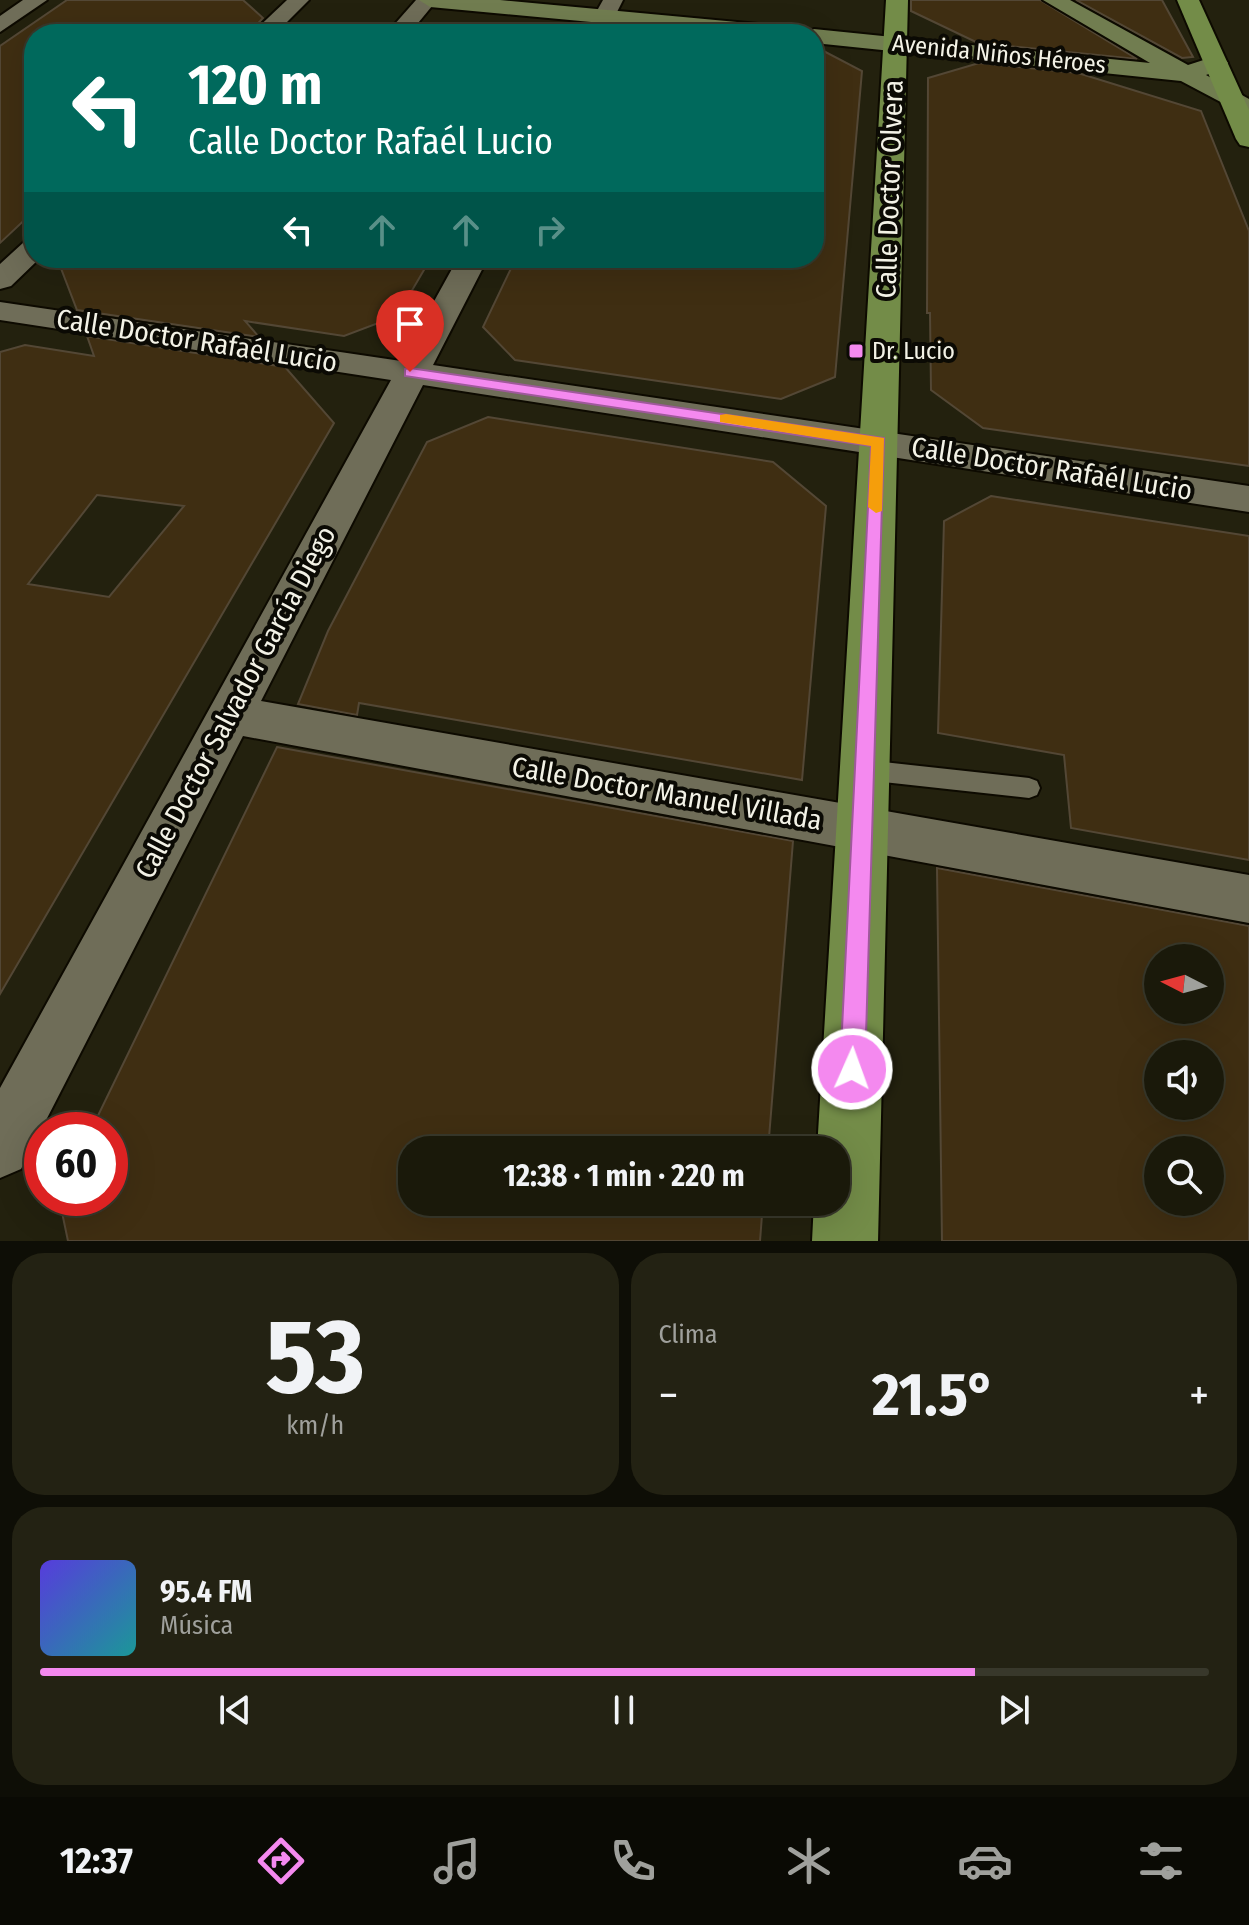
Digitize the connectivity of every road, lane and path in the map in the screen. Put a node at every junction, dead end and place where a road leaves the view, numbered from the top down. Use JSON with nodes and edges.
{"nodes":[{"id":1,"x":37,"y":0,"type":"edge"},
{"id":2,"x":299,"y":0,"type":"edge"},
{"id":3,"x":428,"y":0,"type":"edge"},
{"id":4,"x":897,"y":0,"type":"edge"},
{"id":5,"x":1054,"y":0,"type":"edge"},
{"id":6,"x":1188,"y":0,"type":"edge"},
{"id":7,"x":604,"y":17,"type":"edge"},
{"id":8,"x":273,"y":24,"type":"edge"},
{"id":9,"x":406,"y":24,"type":"edge"},
{"id":10,"x":681,"y":24,"type":"edge"},
{"id":11,"x":0,"y":26,"type":"edge"},
{"id":12,"x":824,"y":37,"type":"edge"},
{"id":13,"x":896,"y":44,"type":"junction"},
{"id":14,"x":1216,"y":63,"type":"junction"},
{"id":15,"x":1184,"y":74,"type":"junction"},
{"id":16,"x":1243,"y":102,"type":"edge"},
{"id":17,"x":1249,"y":139,"type":"edge"},
{"id":18,"x":24,"y":257,"type":"edge"},
{"id":19,"x":467,"y":268,"type":"edge"},
{"id":20,"x":0,"y":280,"type":"edge"},
{"id":21,"x":0,"y":311,"type":"edge"},
{"id":22,"x":410,"y":372,"type":"junction"},
{"id":23,"x":879,"y":442,"type":"junction"},
{"id":24,"x":1249,"y":499,"type":"edge"},
{"id":25,"x":227,"y":714,"type":"junction"},
{"id":26,"x":1029,"y":788,"type":"dead end"},
{"id":27,"x":864,"y":799,"type":"junction"},
{"id":28,"x":1249,"y":899,"type":"edge"},
{"id":29,"x":0,"y":1148,"type":"edge"},
{"id":30,"x":845,"y":1241,"type":"edge"}],
"edges":[{"from":1,"to":11,"type":"street"},
{"from":2,"to":8,"type":"street"},
{"from":3,"to":7,"type":"main road"},
{"from":3,"to":9,"type":"street"},
{"from":4,"to":13,"type":"main road","name":"Calle Doctor Olvera"},
{"from":5,"to":15,"type":"main road"},
{"from":6,"to":14,"type":"main road"},
{"from":7,"to":10,"type":"main road"},
{"from":12,"to":13,"type":"main road","name":"Avenida Niños Héroes"},
{"from":13,"to":15,"type":"main road","name":"Avenida Niños Héroes"},
{"from":13,"to":23,"type":"main road","name":"Calle Doctor Olvera"},
{"from":14,"to":15,"type":"main road"},
{"from":14,"to":16,"type":"main road"},
{"from":15,"to":16,"type":"main road"},
{"from":16,"to":17,"type":"main road"},
{"from":18,"to":20,"type":"street"},
{"from":19,"to":22,"type":"street","name":"Calle Doctor Salvador García Diego"},
{"from":21,"to":22,"type":"street","name":"Calle Doctor Rafaél Lucio"},
{"from":22,"to":23,"type":"street","name":"Calle Doctor Rafaél Lucio"},
{"from":22,"to":25,"type":"street","name":"Calle Doctor Salvador García Diego"},
{"from":23,"to":24,"type":"street","name":"Calle Doctor Rafaél Lucio"},
{"from":23,"to":27,"type":"main road","name":"Calle Doctor Olvera"},
{"from":25,"to":27,"type":"street","name":"Calle Doctor Manuel Villada"},
{"from":25,"to":29,"type":"street","name":"Calle Doctor Salvador García Diego"},
{"from":26,"to":27,"type":"lane"},
{"from":27,"to":28,"type":"street","name":"Calle Doctor Manuel Villada"},
{"from":27,"to":30,"type":"main road","name":"Calle Doctor Olvera"}]}
